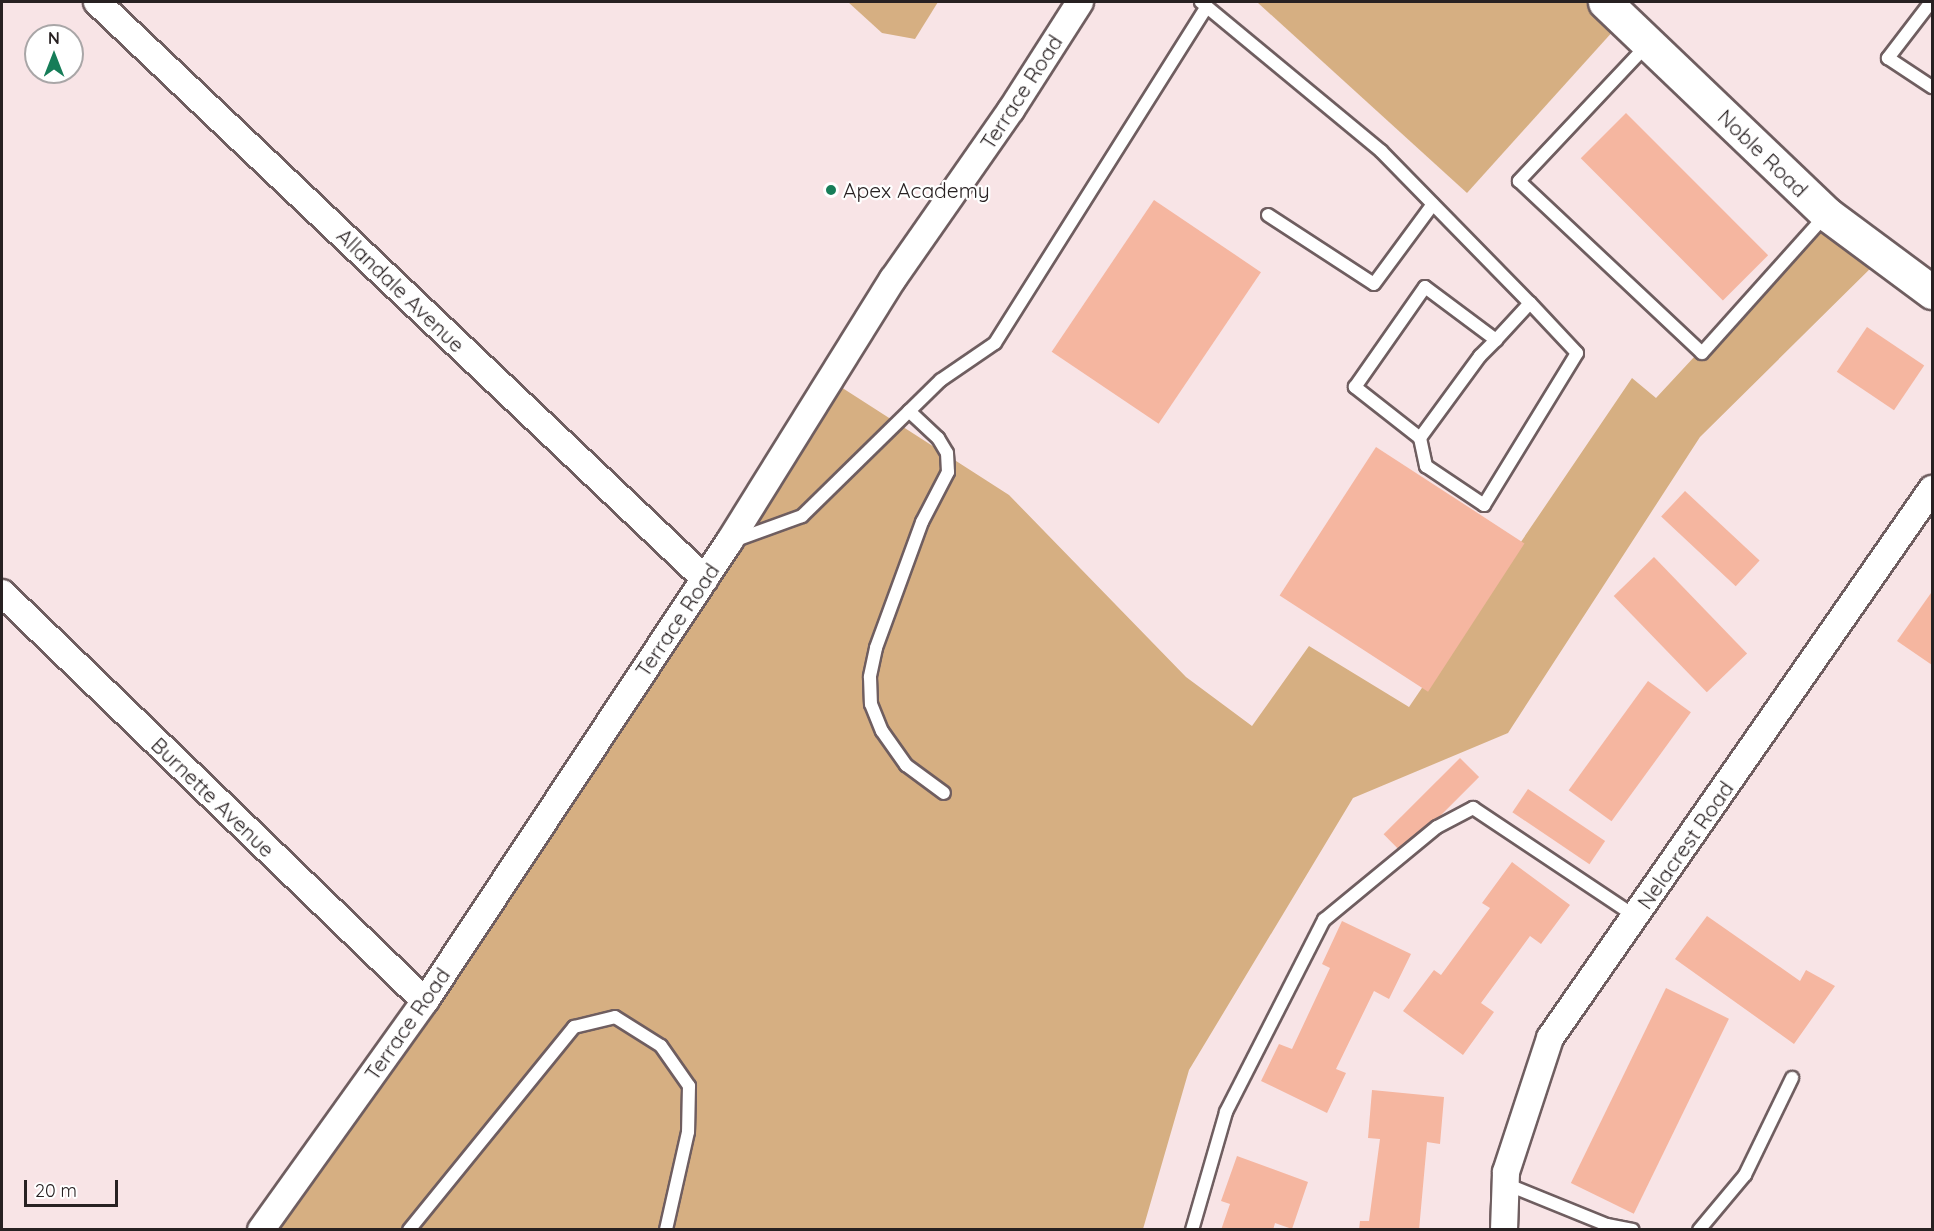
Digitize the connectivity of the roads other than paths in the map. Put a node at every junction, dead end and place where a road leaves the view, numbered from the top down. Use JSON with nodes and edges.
{"nodes":[{"id":1,"x":97,"y":2,"type":"edge"},
{"id":2,"x":1080,"y":2,"type":"edge"},
{"id":3,"x":1605,"y":2,"type":"edge"},
{"id":4,"x":1931,"y":2,"type":"edge"},
{"id":5,"x":1204,"y":4,"type":"edge"},
{"id":6,"x":1648,"y":43,"type":"junction"},
{"id":7,"x":1932,"y":87,"type":"edge"},
{"id":8,"x":1432,"y":204,"type":"junction"},
{"id":9,"x":1827,"y":214,"type":"junction"},
{"id":10,"x":1268,"y":215,"type":"dead end"},
{"id":11,"x":1932,"y":292,"type":"edge"},
{"id":12,"x":1530,"y":303,"type":"junction"},
{"id":13,"x":1496,"y":340,"type":"junction"},
{"id":14,"x":909,"y":411,"type":"junction"},
{"id":15,"x":1420,"y":438,"type":"junction"},
{"id":16,"x":1932,"y":489,"type":"edge"},
{"id":17,"x":729,"y":542,"type":"junction"},
{"id":18,"x":705,"y":579,"type":"junction"},
{"id":19,"x":2,"y":593,"type":"edge"},
{"id":20,"x":944,"y":793,"type":"dead end"},
{"id":21,"x":1635,"y":916,"type":"junction"},
{"id":22,"x":425,"y":1001,"type":"junction"},
{"id":23,"x":1792,"y":1078,"type":"dead end"},
{"id":24,"x":1506,"y":1184,"type":"junction"},
{"id":25,"x":261,"y":1230,"type":"edge"},
{"id":26,"x":409,"y":1230,"type":"edge"},
{"id":27,"x":666,"y":1230,"type":"edge"},
{"id":28,"x":1192,"y":1230,"type":"edge"},
{"id":29,"x":1504,"y":1230,"type":"edge"},
{"id":30,"x":1633,"y":1230,"type":"edge"},
{"id":31,"x":1699,"y":1230,"type":"edge"}],
"edges":[{"from":1,"to":18,"type":"street","name":"Allandale Avenue"},
{"from":2,"to":17,"type":"street","name":"Terrace Road"},
{"from":3,"to":6,"type":"main road","name":"Noble Road"},
{"from":4,"to":7,"type":"lane"},
{"from":5,"to":8,"type":"lane"},
{"from":5,"to":14,"type":"lane"},
{"from":6,"to":9,"type":"main road","name":"Noble Road"},
{"from":6,"to":9,"type":"lane"},
{"from":8,"to":10,"type":"lane"},
{"from":8,"to":12,"type":"lane"},
{"from":9,"to":11,"type":"main road","name":"Noble Road"},
{"from":12,"to":13,"type":"lane"},
{"from":12,"to":15,"type":"lane"},
{"from":13,"to":15,"type":"lane"},
{"from":13,"to":15,"type":"lane"},
{"from":14,"to":17,"type":"lane"},
{"from":14,"to":20,"type":"lane"},
{"from":16,"to":21,"type":"street","name":"Nelacrest Road"},
{"from":17,"to":18,"type":"street","name":"Terrace Road"},
{"from":18,"to":22,"type":"street","name":"Terrace Road"},
{"from":19,"to":22,"type":"street","name":"Burnette Avenue"},
{"from":21,"to":24,"type":"street","name":"Nelacrest Road"},
{"from":21,"to":28,"type":"lane"},
{"from":22,"to":25,"type":"street","name":"Terrace Road"},
{"from":23,"to":31,"type":"lane"},
{"from":24,"to":29,"type":"street","name":"Nelacrest Road"},
{"from":24,"to":30,"type":"lane"},
{"from":26,"to":27,"type":"lane"}]}
